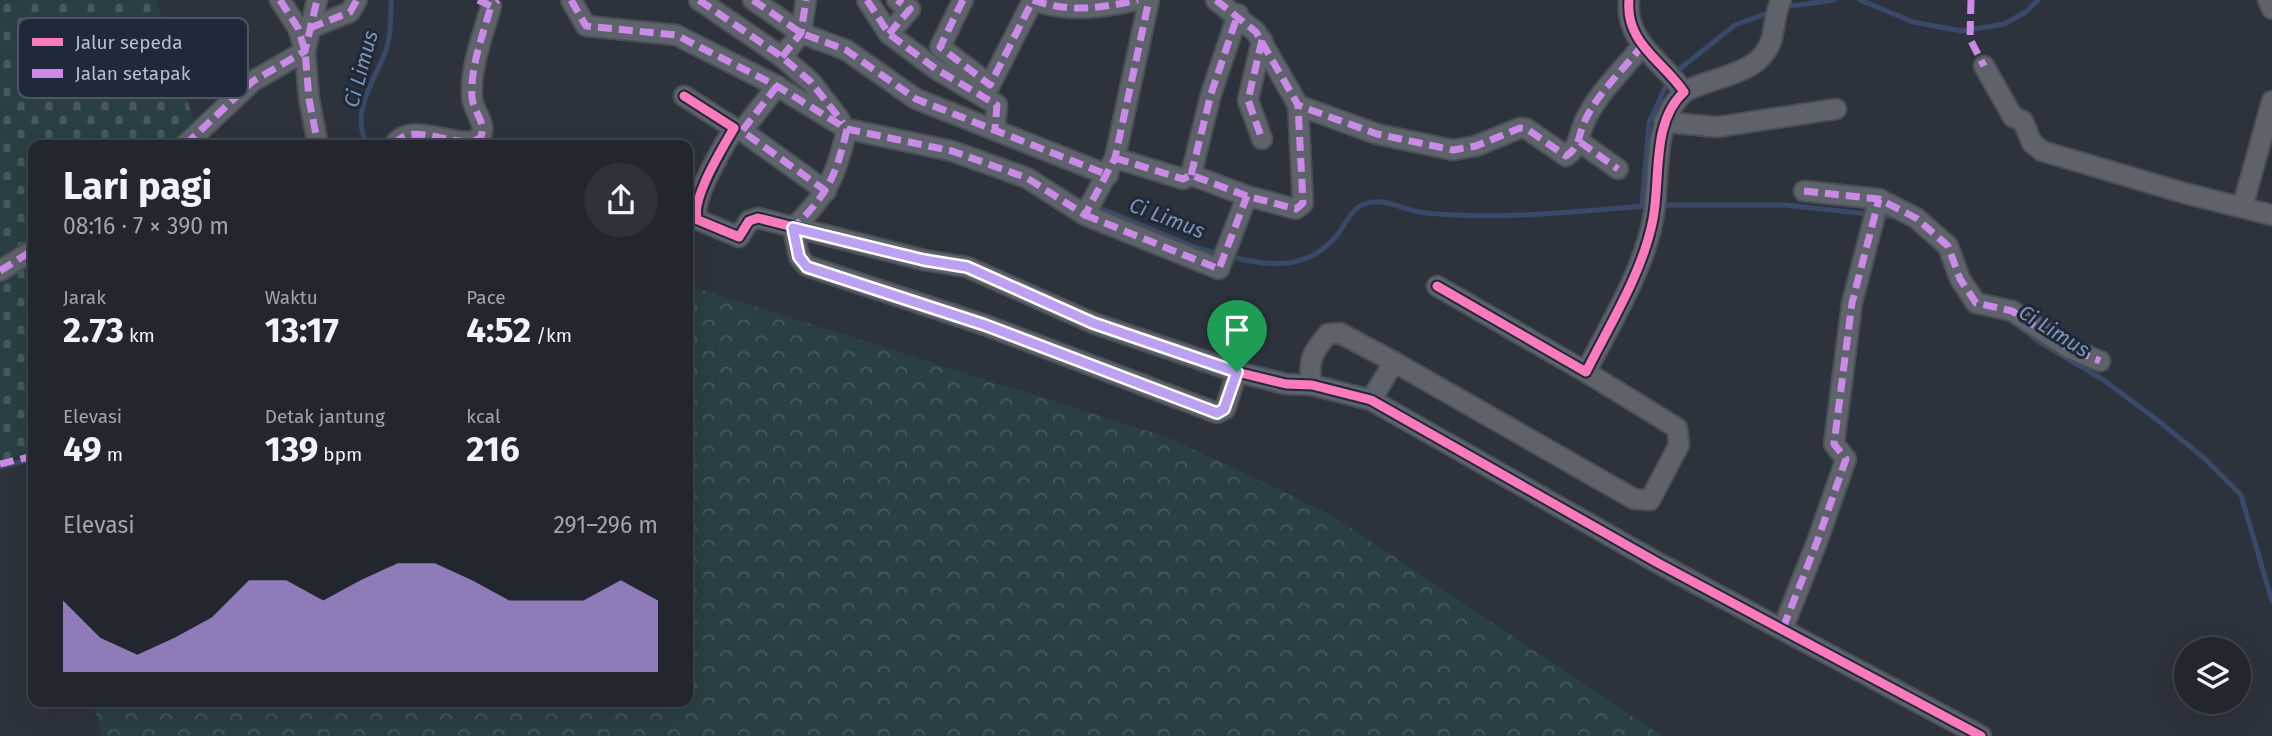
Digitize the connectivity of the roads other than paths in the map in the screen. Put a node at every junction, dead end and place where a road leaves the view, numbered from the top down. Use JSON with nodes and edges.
{"nodes":[{"id":1,"x":280,"y":0,"type":"edge"},
{"id":2,"x":317,"y":0,"type":"edge"},
{"id":3,"x":357,"y":0,"type":"edge"},
{"id":4,"x":571,"y":0,"type":"edge"},
{"id":5,"x":699,"y":0,"type":"edge"},
{"id":6,"x":753,"y":0,"type":"edge"},
{"id":7,"x":806,"y":0,"type":"edge"},
{"id":8,"x":867,"y":0,"type":"edge"},
{"id":9,"x":897,"y":0,"type":"edge"},
{"id":10,"x":963,"y":0,"type":"edge"},
{"id":11,"x":1033,"y":0,"type":"edge"},
{"id":12,"x":1138,"y":0,"type":"edge"},
{"id":13,"x":1149,"y":0,"type":"edge"},
{"id":14,"x":1216,"y":0,"type":"edge"},
{"id":15,"x":1629,"y":0,"type":"edge"},
{"id":16,"x":1781,"y":0,"type":"edge"},
{"id":17,"x":2268,"y":0,"type":"edge"},
{"id":18,"x":489,"y":2,"type":"edge"},
{"id":19,"x":2272,"y":9,"type":"edge"},
{"id":20,"x":1238,"y":15,"type":"junction"},
{"id":21,"x":310,"y":29,"type":"junction"},
{"id":22,"x":801,"y":33,"type":"junction"},
{"id":23,"x":889,"y":34,"type":"junction"},
{"id":24,"x":1262,"y":40,"type":"junction"},
{"id":25,"x":1641,"y":47,"type":"junction"},
{"id":26,"x":305,"y":51,"type":"junction"},
{"id":27,"x":782,"y":57,"type":"junction"},
{"id":28,"x":1984,"y":66,"type":"dead end"},
{"id":29,"x":248,"y":86,"type":"edge"},
{"id":30,"x":777,"y":86,"type":"junction"},
{"id":31,"x":1684,"y":92,"type":"junction"},
{"id":32,"x":684,"y":96,"type":"dead end"},
{"id":33,"x":235,"y":98,"type":"edge"},
{"id":34,"x":2272,"y":101,"type":"edge"},
{"id":35,"x":1298,"y":105,"type":"junction"},
{"id":36,"x":1836,"y":108,"type":"dead end"},
{"id":37,"x":1664,"y":122,"type":"junction"},
{"id":38,"x":995,"y":128,"type":"junction"},
{"id":39,"x":738,"y":129,"type":"junction"},
{"id":40,"x":847,"y":129,"type":"junction"},
{"id":41,"x":1262,"y":139,"type":"dead end"},
{"id":42,"x":190,"y":140,"type":"edge"},
{"id":43,"x":317,"y":140,"type":"edge"},
{"id":44,"x":402,"y":140,"type":"edge"},
{"id":45,"x":449,"y":140,"type":"edge"},
{"id":46,"x":472,"y":140,"type":"edge"},
{"id":47,"x":1580,"y":142,"type":"junction"},
{"id":48,"x":1112,"y":166,"type":"junction"},
{"id":49,"x":1618,"y":169,"type":"dead end"},
{"id":50,"x":1191,"y":175,"type":"junction"},
{"id":51,"x":826,"y":191,"type":"junction"},
{"id":52,"x":1804,"y":191,"type":"dead end"},
{"id":53,"x":1247,"y":197,"type":"junction"},
{"id":54,"x":1879,"y":199,"type":"junction"},
{"id":55,"x":2243,"y":205,"type":"junction"},
{"id":56,"x":1085,"y":215,"type":"junction"},
{"id":57,"x":2272,"y":215,"type":"edge"},
{"id":58,"x":793,"y":228,"type":"junction"},
{"id":59,"x":28,"y":253,"type":"edge"},
{"id":60,"x":0,"y":271,"type":"edge"},
{"id":61,"x":1437,"y":286,"type":"dead end"},
{"id":62,"x":2100,"y":361,"type":"dead end"},
{"id":63,"x":1394,"y":362,"type":"junction"},
{"id":64,"x":1237,"y":372,"type":"junction"},
{"id":65,"x":1586,"y":372,"type":"junction"},
{"id":66,"x":1312,"y":385,"type":"junction"},
{"id":67,"x":1371,"y":400,"type":"junction"},
{"id":68,"x":1783,"y":628,"type":"junction"},
{"id":69,"x":1980,"y":736,"type":"edge"}],
"edges":[{"from":1,"to":26,"type":"street"},
{"from":2,"to":21,"type":"street"},
{"from":3,"to":21,"type":"street"},
{"from":4,"to":30,"type":"street"},
{"from":5,"to":27,"type":"street"},
{"from":6,"to":22,"type":"street"},
{"from":7,"to":22,"type":"street"},
{"from":8,"to":23,"type":"street"},
{"from":9,"to":23,"type":"street"},
{"from":10,"to":11,"type":"street"},
{"from":11,"to":12,"type":"street"},
{"from":13,"to":48,"type":"street"},
{"from":14,"to":20,"type":"street"},
{"from":15,"to":25,"type":"street"},
{"from":16,"to":31,"type":"street"},
{"from":17,"to":19,"type":"street"},
{"from":18,"to":46,"type":"street"},
{"from":20,"to":24,"type":"street"},
{"from":20,"to":50,"type":"street"},
{"from":21,"to":26,"type":"street"},
{"from":22,"to":27,"type":"street"},
{"from":22,"to":38,"type":"street"},
{"from":23,"to":38,"type":"street"},
{"from":24,"to":35,"type":"street"},
{"from":24,"to":41,"type":"street"},
{"from":25,"to":31,"type":"street"},
{"from":25,"to":47,"type":"street"},
{"from":26,"to":29,"type":"street"},
{"from":26,"to":43,"type":"street"},
{"from":27,"to":40,"type":"street"},
{"from":28,"to":55,"type":"street"},
{"from":30,"to":39,"type":"street"},
{"from":30,"to":40,"type":"street"},
{"from":31,"to":37,"type":"street"},
{"from":32,"to":39,"type":"street"},
{"from":33,"to":42,"type":"street"},
{"from":34,"to":55,"type":"street"},
{"from":35,"to":47,"type":"street"},
{"from":35,"to":53,"type":"street"},
{"from":36,"to":37,"type":"street"},
{"from":37,"to":65,"type":"street"},
{"from":38,"to":48,"type":"street"},
{"from":39,"to":51,"type":"street"},
{"from":39,"to":58,"type":"street"},
{"from":40,"to":51,"type":"street"},
{"from":40,"to":56,"type":"street"},
{"from":44,"to":45,"type":"street"},
{"from":47,"to":49,"type":"street"},
{"from":48,"to":50,"type":"street"},
{"from":48,"to":56,"type":"street"},
{"from":50,"to":53,"type":"street"},
{"from":51,"to":58,"type":"street"},
{"from":52,"to":54,"type":"street"},
{"from":53,"to":56,"type":"street"},
{"from":54,"to":62,"type":"street"},
{"from":54,"to":68,"type":"street"},
{"from":55,"to":57,"type":"street"},
{"from":58,"to":64,"type":"street"},
{"from":58,"to":64,"type":"street"},
{"from":59,"to":60,"type":"street"},
{"from":61,"to":65,"type":"street"},
{"from":63,"to":65,"type":"street"},
{"from":63,"to":66,"type":"street"},
{"from":63,"to":67,"type":"street"},
{"from":64,"to":66,"type":"street"},
{"from":66,"to":67,"type":"street"},
{"from":67,"to":68,"type":"street"},
{"from":68,"to":69,"type":"street"}]}
